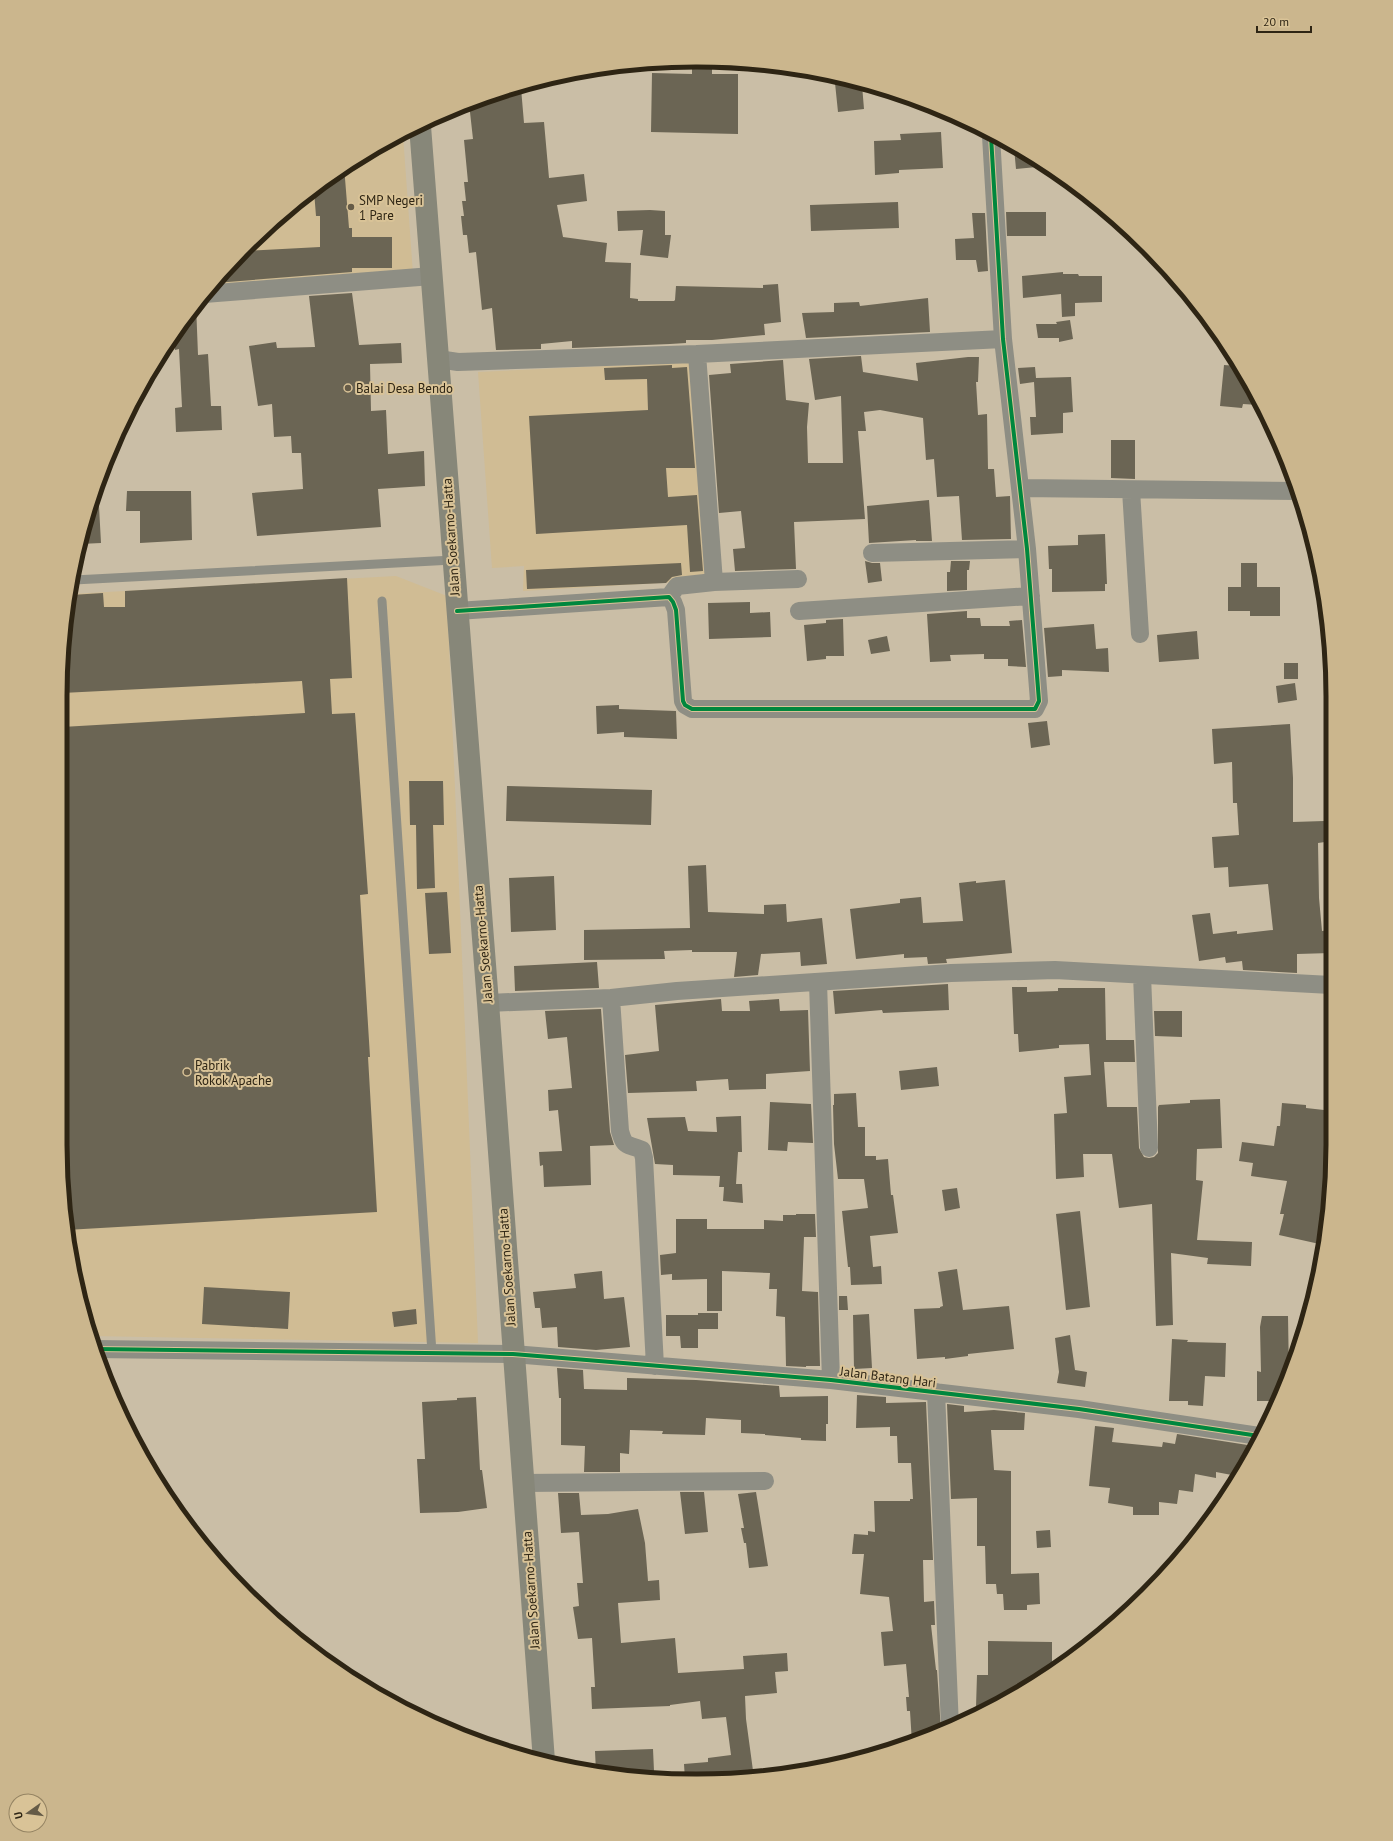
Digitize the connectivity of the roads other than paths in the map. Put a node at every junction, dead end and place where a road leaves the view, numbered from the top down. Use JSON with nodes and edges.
{"nodes":[{"id":1,"x":420,"y":131,"type":"edge"},
{"id":2,"x":991,"y":141,"type":"edge"},
{"id":3,"x":432,"y":276,"type":"junction"},
{"id":4,"x":213,"y":293,"type":"edge"},
{"id":5,"x":1003,"y":339,"type":"junction"},
{"id":6,"x":697,"y":354,"type":"junction"},
{"id":7,"x":438,"y":359,"type":"junction"},
{"id":8,"x":1020,"y":488,"type":"junction"},
{"id":9,"x":1131,"y":490,"type":"junction"},
{"id":10,"x":1292,"y":491,"type":"edge"},
{"id":11,"x":1028,"y":548,"type":"junction"},
{"id":12,"x":872,"y":553,"type":"dead end"},
{"id":13,"x":453,"y":560,"type":"junction"},
{"id":14,"x":798,"y":579,"type":"dead end"},
{"id":15,"x":78,"y":580,"type":"edge"},
{"id":16,"x":714,"y":582,"type":"junction"},
{"id":17,"x":1031,"y":596,"type":"junction"},
{"id":18,"x":669,"y":597,"type":"junction"},
{"id":19,"x":382,"y":601,"type":"dead end"},
{"id":20,"x":457,"y":611,"type":"junction"},
{"id":21,"x":799,"y":611,"type":"dead end"},
{"id":22,"x":1140,"y":634,"type":"dead end"},
{"id":23,"x":1142,"y":975,"type":"junction"},
{"id":24,"x":818,"y":982,"type":"junction"},
{"id":25,"x":1326,"y":985,"type":"edge"},
{"id":26,"x":611,"y":998,"type":"junction"},
{"id":27,"x":488,"y":1003,"type":"junction"},
{"id":28,"x":1148,"y":1148,"type":"dead end"},
{"id":29,"x":101,"y":1349,"type":"edge"},
{"id":30,"x":432,"y":1353,"type":"junction"},
{"id":31,"x":513,"y":1354,"type":"junction"},
{"id":32,"x":655,"y":1366,"type":"junction"},
{"id":33,"x":831,"y":1380,"type":"junction"},
{"id":34,"x":936,"y":1392,"type":"junction"},
{"id":35,"x":1254,"y":1435,"type":"edge"},
{"id":36,"x":764,"y":1481,"type":"dead end"},
{"id":37,"x":522,"y":1483,"type":"junction"},
{"id":38,"x":950,"y":1720,"type":"edge"},
{"id":39,"x":544,"y":1755,"type":"edge"}],
"edges":[{"from":1,"to":3,"type":"main road","name":"Jalan Soekarno-Hatta"},
{"from":2,"to":5,"type":"street"},
{"from":3,"to":4,"type":"street"},
{"from":3,"to":7,"type":"main road","name":"Jalan Soekarno-Hatta"},
{"from":5,"to":6,"type":"street"},
{"from":5,"to":8,"type":"street"},
{"from":6,"to":7,"type":"street"},
{"from":6,"to":16,"type":"street"},
{"from":7,"to":13,"type":"main road","name":"Jalan Soekarno-Hatta"},
{"from":8,"to":9,"type":"street"},
{"from":8,"to":11,"type":"street"},
{"from":9,"to":10,"type":"street"},
{"from":9,"to":22,"type":"street"},
{"from":11,"to":12,"type":"street"},
{"from":11,"to":17,"type":"street"},
{"from":13,"to":15,"type":"lane"},
{"from":13,"to":20,"type":"main road","name":"Jalan Soekarno-Hatta"},
{"from":14,"to":16,"type":"street"},
{"from":16,"to":18,"type":"street"},
{"from":17,"to":18,"type":"street"},
{"from":17,"to":21,"type":"street"},
{"from":18,"to":20,"type":"street"},
{"from":19,"to":30,"type":"lane"},
{"from":20,"to":27,"type":"main road","name":"Jalan Soekarno-Hatta"},
{"from":23,"to":24,"type":"street"},
{"from":23,"to":25,"type":"street"},
{"from":23,"to":28,"type":"street"},
{"from":24,"to":26,"type":"street"},
{"from":24,"to":33,"type":"street"},
{"from":26,"to":27,"type":"street"},
{"from":26,"to":32,"type":"street"},
{"from":27,"to":31,"type":"main road","name":"Jalan Soekarno-Hatta"},
{"from":29,"to":30,"type":"street","name":"Jalan Batang Hari"},
{"from":30,"to":31,"type":"street","name":"Jalan Batang Hari"},
{"from":31,"to":32,"type":"street","name":"Jalan Batang Hari"},
{"from":31,"to":37,"type":"main road","name":"Jalan Soekarno-Hatta"},
{"from":32,"to":33,"type":"street","name":"Jalan Batang Hari"},
{"from":33,"to":34,"type":"street","name":"Jalan Batang Hari"},
{"from":34,"to":35,"type":"street","name":"Jalan Batang Hari"},
{"from":34,"to":38,"type":"street"},
{"from":36,"to":37,"type":"street"},
{"from":37,"to":39,"type":"main road","name":"Jalan Soekarno-Hatta"}]}
